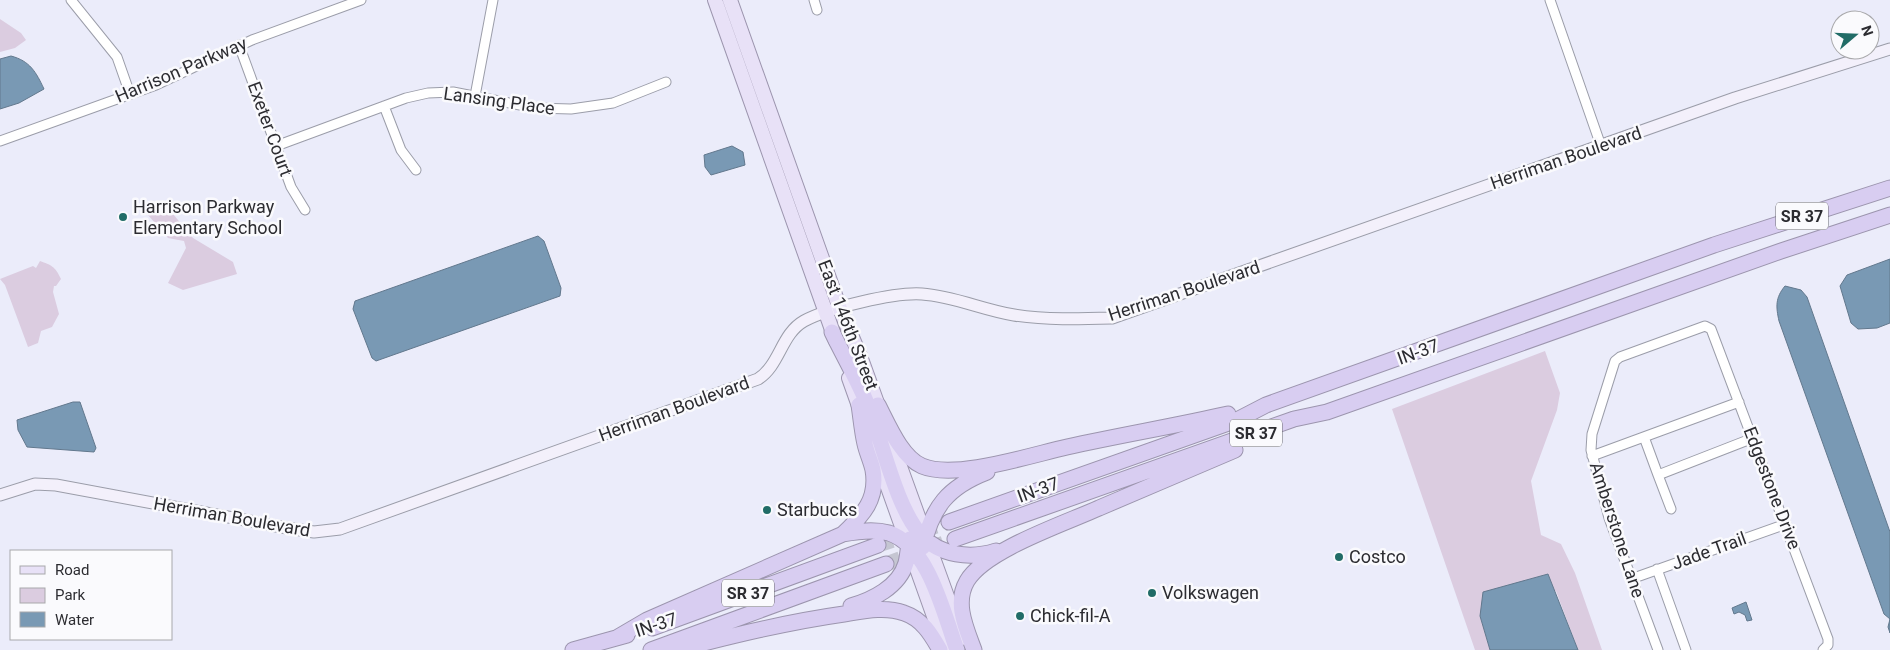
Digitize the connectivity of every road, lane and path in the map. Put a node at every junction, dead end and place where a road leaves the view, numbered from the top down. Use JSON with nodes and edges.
{"nodes":[{"id":1,"x":71,"y":0,"type":"edge"},
{"id":2,"x":362,"y":0,"type":"edge"},
{"id":3,"x":493,"y":0,"type":"edge"},
{"id":4,"x":715,"y":0,"type":"edge"},
{"id":5,"x":730,"y":0,"type":"edge"},
{"id":6,"x":814,"y":0,"type":"edge"},
{"id":7,"x":1550,"y":0,"type":"edge"},
{"id":8,"x":345,"y":3,"type":"edge"},
{"id":9,"x":817,"y":10,"type":"dead end"},
{"id":10,"x":239,"y":45,"type":"junction"},
{"id":11,"x":1890,"y":49,"type":"edge"},
{"id":12,"x":666,"y":82,"type":"dead end"},
{"id":13,"x":130,"y":94,"type":"junction"},
{"id":14,"x":475,"y":96,"type":"junction"},
{"id":15,"x":384,"y":106,"type":"junction"},
{"id":16,"x":0,"y":140,"type":"edge"},
{"id":17,"x":276,"y":146,"type":"junction"},
{"id":18,"x":1602,"y":146,"type":"junction"},
{"id":19,"x":416,"y":170,"type":"dead end"},
{"id":20,"x":1890,"y":188,"type":"edge"},
{"id":21,"x":304,"y":210,"type":"dead end"},
{"id":22,"x":1890,"y":215,"type":"edge"},
{"id":23,"x":840,"y":309,"type":"junction"},
{"id":24,"x":826,"y":313,"type":"junction"},
{"id":25,"x":1708,"y":327,"type":"joint"},
{"id":26,"x":832,"y":332,"type":"junction"},
{"id":27,"x":1739,"y":402,"type":"junction"},
{"id":28,"x":858,"y":405,"type":"junction"},
{"id":29,"x":878,"y":405,"type":"junction"},
{"id":30,"x":1266,"y":405,"type":"junction"},
{"id":31,"x":1327,"y":412,"type":"junction"},
{"id":32,"x":1644,"y":437,"type":"junction"},
{"id":33,"x":1753,"y":438,"type":"junction"},
{"id":34,"x":1592,"y":456,"type":"junction"},
{"id":35,"x":1018,"y":459,"type":"junction"},
{"id":36,"x":1658,"y":475,"type":"junction"},
{"id":37,"x":0,"y":495,"type":"edge"},
{"id":38,"x":1670,"y":509,"type":"dead end"},
{"id":39,"x":914,"y":517,"type":"junction"},
{"id":40,"x":948,"y":522,"type":"tunnel mouth"},
{"id":41,"x":1786,"y":524,"type":"junction"},
{"id":42,"x":843,"y":534,"type":"junction"},
{"id":43,"x":925,"y":539,"type":"junction"},
{"id":44,"x":955,"y":539,"type":"tunnel mouth"},
{"id":45,"x":1018,"y":544,"type":"junction"},
{"id":46,"x":878,"y":545,"type":"tunnel mouth"},
{"id":47,"x":908,"y":545,"type":"junction"},
{"id":48,"x":922,"y":562,"type":"junction"},
{"id":49,"x":886,"y":564,"type":"tunnel mouth"},
{"id":50,"x":1657,"y":569,"type":"junction"},
{"id":51,"x":1631,"y":579,"type":"junction"},
{"id":52,"x":925,"y":594,"type":"junction"},
{"id":53,"x":809,"y":619,"type":"junction"},
{"id":54,"x":618,"y":637,"type":"junction"},
{"id":55,"x":573,"y":650,"type":"edge"},
{"id":56,"x":651,"y":650,"type":"edge"},
{"id":57,"x":676,"y":650,"type":"edge"},
{"id":58,"x":940,"y":650,"type":"edge"},
{"id":59,"x":946,"y":650,"type":"edge"},
{"id":60,"x":957,"y":650,"type":"edge"},
{"id":61,"x":967,"y":650,"type":"edge"},
{"id":62,"x":974,"y":650,"type":"edge"},
{"id":63,"x":1658,"y":650,"type":"edge"},
{"id":64,"x":1686,"y":650,"type":"edge"},
{"id":65,"x":1824,"y":650,"type":"edge"}],
"edges":[{"from":1,"to":13,"type":"street"},
{"from":2,"to":8,"type":"street","name":"Harrison Parkway"},
{"from":3,"to":14,"type":"street"},
{"from":4,"to":24,"type":"main road","name":"East 146th Street"},
{"from":5,"to":23,"type":"main road","name":"East 146th Street"},
{"from":6,"to":9,"type":"street"},
{"from":7,"to":18,"type":"street"},
{"from":8,"to":10,"type":"street","name":"Harrison Parkway"},
{"from":10,"to":13,"type":"street","name":"Harrison Parkway"},
{"from":10,"to":17,"type":"street","name":"Exeter Court"},
{"from":11,"to":18,"type":"street","name":"Herriman Boulevard"},
{"from":12,"to":14,"type":"street","name":"Lansing Place"},
{"from":13,"to":16,"type":"street","name":"Harrison Parkway"},
{"from":14,"to":15,"type":"street","name":"Lansing Place"},
{"from":15,"to":17,"type":"street","name":"Lansing Place"},
{"from":15,"to":19,"type":"street"},
{"from":17,"to":21,"type":"street","name":"Exeter Court"},
{"from":18,"to":23,"type":"street","name":"Herriman Boulevard"},
{"from":20,"to":30,"type":"highway","name":"IN-37","number":"SR 37"},
{"from":22,"to":31,"type":"highway","name":"IN-37","number":"SR 37"},
{"from":23,"to":24,"type":"street","name":"Herriman Boulevard"},
{"from":23,"to":29,"type":"main road","name":"East 146th Street"},
{"from":24,"to":26,"type":"main road","name":"East 146th Street"},
{"from":24,"to":37,"type":"street","name":"Herriman Boulevard"},
{"from":25,"to":27,"type":"street","name":"Edgestone Drive"},
{"from":25,"to":34,"type":"street","name":"Amberstone Lane"},
{"from":26,"to":28,"type":"main road","name":"East 146th Street"},
{"from":26,"to":39,"type":"highway"},
{"from":27,"to":32,"type":"street"},
{"from":27,"to":33,"type":"street","name":"Edgestone Drive"},
{"from":28,"to":42,"type":"highway"},
{"from":28,"to":47,"type":"main road","name":"East 146th Street"},
{"from":29,"to":35,"type":"highway"},
{"from":29,"to":39,"type":"main road","name":"East 146th Street"},
{"from":30,"to":35,"type":"highway"},
{"from":30,"to":40,"type":"highway","name":"IN-37","number":"SR 37"},
{"from":31,"to":44,"type":"highway","name":"IN-37","number":"SR 37"},
{"from":31,"to":45,"type":"highway"},
{"from":32,"to":34,"type":"street"},
{"from":32,"to":36,"type":"street"},
{"from":33,"to":36,"type":"street"},
{"from":33,"to":41,"type":"street","name":"Edgestone Drive"},
{"from":34,"to":51,"type":"street","name":"Amberstone Lane"},
{"from":35,"to":43,"type":"highway"},
{"from":36,"to":38,"type":"street"},
{"from":39,"to":43,"type":"highway"},
{"from":39,"to":47,"type":"highway"},
{"from":41,"to":50,"type":"street","name":"Jade Trail"},
{"from":41,"to":65,"type":"street","name":"Edgestone Drive"},
{"from":42,"to":47,"type":"highway"},
{"from":42,"to":54,"type":"highway"},
{"from":43,"to":45,"type":"highway"},
{"from":43,"to":48,"type":"highway"},
{"from":43,"to":61,"type":"main road"},
{"from":45,"to":62,"type":"highway"},
{"from":46,"to":54,"type":"highway","name":"IN-37","number":"SR 37"},
{"from":47,"to":48,"type":"highway"},
{"from":47,"to":52,"type":"main road","name":"East 146th Street"},
{"from":47,"to":53,"type":"highway"},
{"from":48,"to":52,"type":"highway"},
{"from":48,"to":60,"type":"highway"},
{"from":49,"to":56,"type":"highway","name":"IN-37","number":"SR 37"},
{"from":50,"to":51,"type":"street","name":"Jade Trail"},
{"from":50,"to":64,"type":"street","name":"Amberstone Lane"},
{"from":51,"to":63,"type":"street","name":"Amberstone Lane"},
{"from":52,"to":59,"type":"main road","name":"East 146th Street"},
{"from":53,"to":57,"type":"highway"},
{"from":53,"to":58,"type":"highway"},
{"from":54,"to":55,"type":"highway","name":"IN-37","number":"SR 37"}]}
